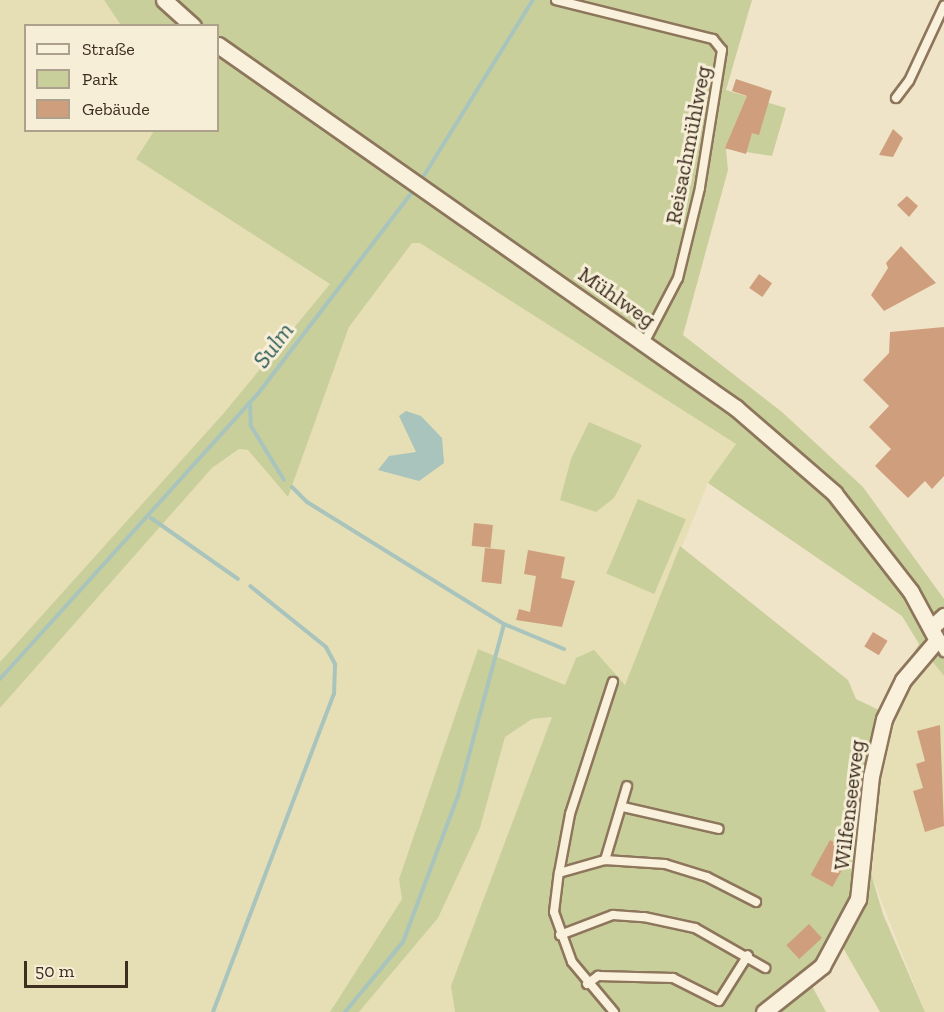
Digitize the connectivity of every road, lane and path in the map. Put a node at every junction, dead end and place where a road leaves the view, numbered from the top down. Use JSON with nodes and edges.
{"nodes":[{"id":1,"x":164,"y":0,"type":"edge"},
{"id":2,"x":556,"y":0,"type":"edge"},
{"id":3,"x":579,"y":3,"type":"edge"},
{"id":4,"x":944,"y":6,"type":"edge"},
{"id":5,"x":191,"y":24,"type":"edge"},
{"id":6,"x":219,"y":46,"type":"edge"},
{"id":7,"x":896,"y":98,"type":"dead end"},
{"id":8,"x":644,"y":343,"type":"junction"},
{"id":9,"x":944,"y":616,"type":"edge"},
{"id":10,"x":937,"y":640,"type":"edge"},
{"id":11,"x":613,"y":682,"type":"dead end"},
{"id":12,"x":627,"y":786,"type":"dead end"},
{"id":13,"x":623,"y":807,"type":"junction"},
{"id":14,"x":719,"y":829,"type":"dead end"},
{"id":15,"x":605,"y":860,"type":"junction"},
{"id":16,"x":560,"y":873,"type":"junction"},
{"id":17,"x":756,"y":902,"type":"dead end"},
{"id":18,"x":560,"y":935,"type":"junction"},
{"id":19,"x":748,"y":955,"type":"junction"},
{"id":20,"x":765,"y":968,"type":"dead end"},
{"id":21,"x":587,"y":984,"type":"junction"},
{"id":22,"x":614,"y":1012,"type":"edge"},
{"id":23,"x":764,"y":1012,"type":"edge"}],
"edges":[{"from":1,"to":5,"type":"street"},
{"from":2,"to":3,"type":"lane","name":"Reisachmühlweg"},
{"from":3,"to":8,"type":"lane","name":"Reisachmühlweg"},
{"from":4,"to":7,"type":"lane"},
{"from":6,"to":8,"type":"street","name":"Mühlweg"},
{"from":8,"to":10,"type":"street","name":"Mühlweg"},
{"from":9,"to":10,"type":"street","name":"Wilfenseeweg"},
{"from":10,"to":23,"type":"street","name":"Wilfenseeweg"},
{"from":11,"to":16,"type":"lane"},
{"from":12,"to":13,"type":"lane"},
{"from":13,"to":14,"type":"lane"},
{"from":13,"to":15,"type":"lane"},
{"from":15,"to":16,"type":"lane"},
{"from":15,"to":17,"type":"lane"},
{"from":16,"to":18,"type":"lane"},
{"from":18,"to":19,"type":"lane"},
{"from":18,"to":21,"type":"lane"},
{"from":19,"to":20,"type":"lane"},
{"from":19,"to":21,"type":"lane"},
{"from":21,"to":22,"type":"lane"}]}
